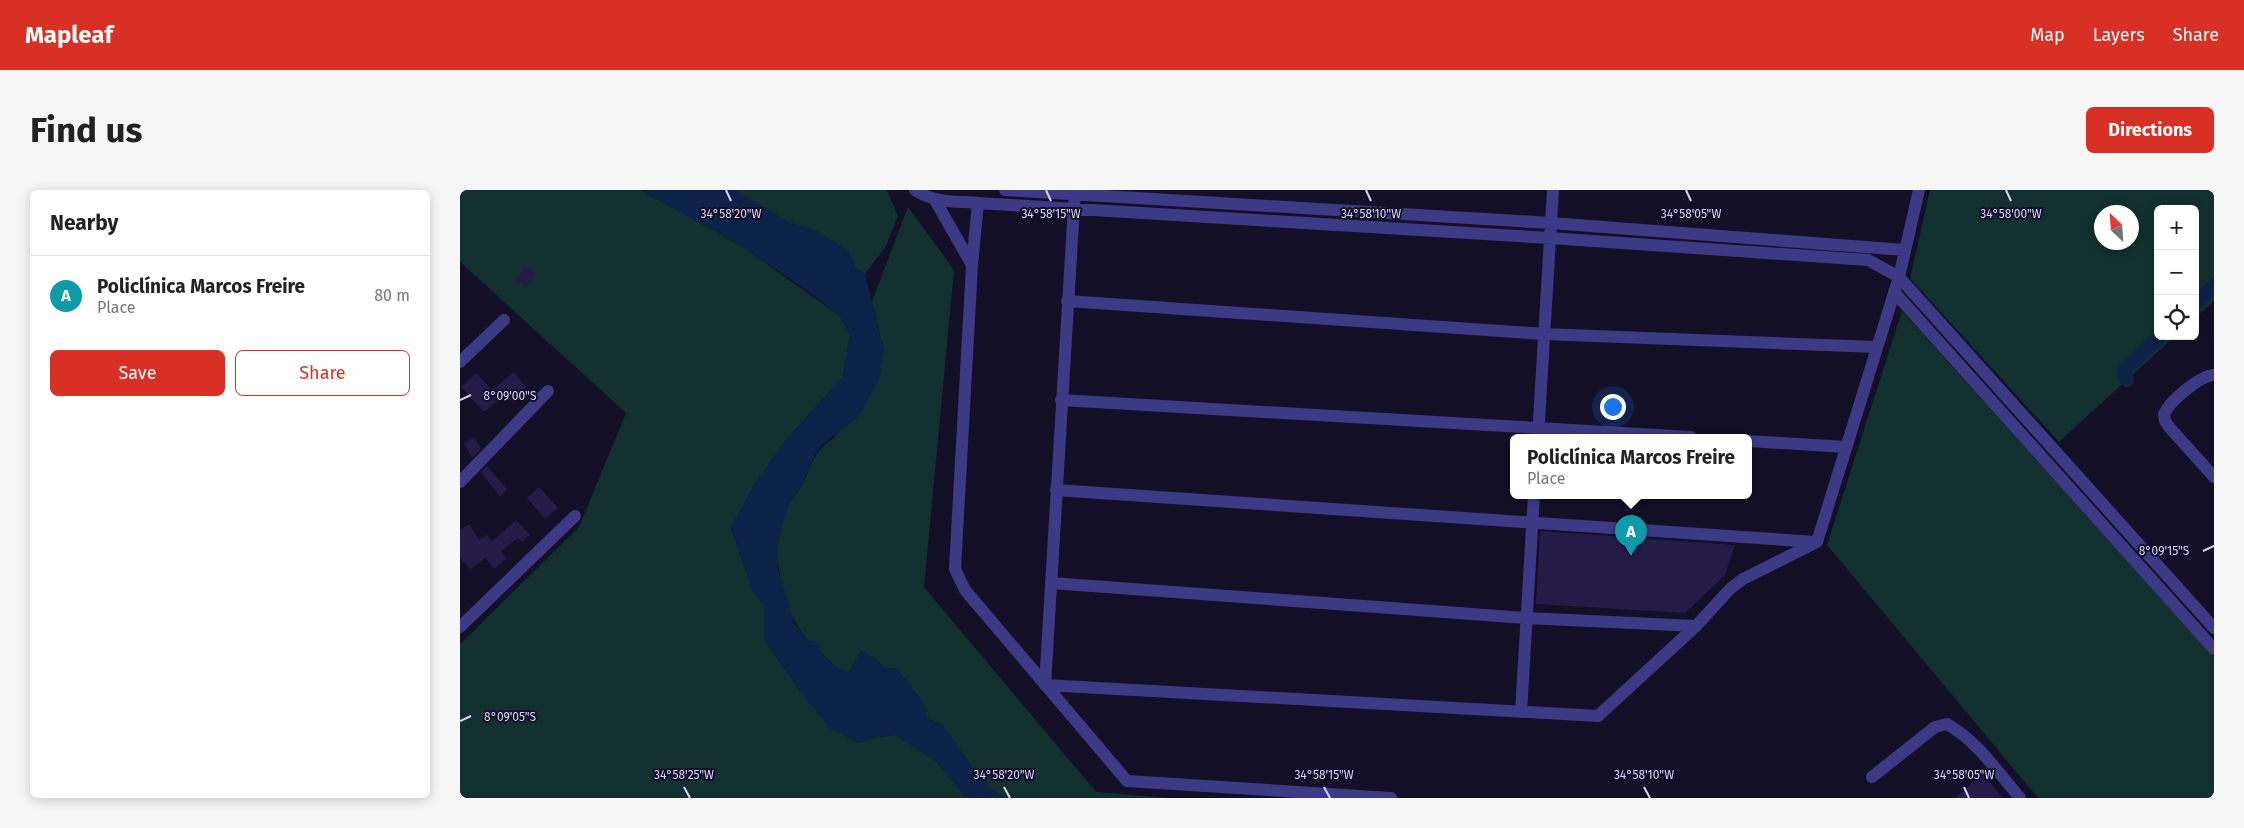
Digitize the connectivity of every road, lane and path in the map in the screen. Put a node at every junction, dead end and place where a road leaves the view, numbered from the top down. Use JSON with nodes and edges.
{"nodes":[{"id":1,"x":915,"y":190,"type":"edge"},
{"id":2,"x":1005,"y":190,"type":"edge"},
{"id":3,"x":1553,"y":190,"type":"edge"},
{"id":4,"x":1919,"y":190,"type":"edge"},
{"id":5,"x":1074,"y":192,"type":"edge"},
{"id":6,"x":935,"y":200,"type":"junction"},
{"id":7,"x":978,"y":203,"type":"junction"},
{"id":8,"x":1073,"y":210,"type":"junction"},
{"id":9,"x":1551,"y":223,"type":"junction"},
{"id":10,"x":1550,"y":238,"type":"junction"},
{"id":11,"x":1904,"y":250,"type":"junction"},
{"id":12,"x":972,"y":265,"type":"junction"},
{"id":13,"x":1899,"y":277,"type":"junction"},
{"id":14,"x":1894,"y":292,"type":"junction"},
{"id":15,"x":1067,"y":301,"type":"junction"},
{"id":16,"x":504,"y":320,"type":"dead end"},
{"id":17,"x":1544,"y":334,"type":"junction"},
{"id":18,"x":1877,"y":347,"type":"junction"},
{"id":19,"x":460,"y":362,"type":"edge"},
{"id":20,"x":2214,"y":375,"type":"edge"},
{"id":21,"x":548,"y":391,"type":"dead end"},
{"id":22,"x":1062,"y":400,"type":"junction"},
{"id":23,"x":1538,"y":433,"type":"edge"},
{"id":24,"x":1576,"y":434,"type":"edge"},
{"id":25,"x":1752,"y":441,"type":"edge"},
{"id":26,"x":1846,"y":447,"type":"junction"},
{"id":27,"x":2214,"y":477,"type":"edge"},
{"id":28,"x":460,"y":482,"type":"edge"},
{"id":29,"x":1056,"y":490,"type":"junction"},
{"id":30,"x":1534,"y":499,"type":"edge"},
{"id":31,"x":575,"y":516,"type":"dead end"},
{"id":32,"x":1532,"y":522,"type":"junction"},
{"id":33,"x":1817,"y":542,"type":"junction"},
{"id":34,"x":1051,"y":583,"type":"junction"},
{"id":35,"x":1526,"y":618,"type":"junction"},
{"id":36,"x":1696,"y":626,"type":"junction"},
{"id":37,"x":460,"y":627,"type":"edge"},
{"id":38,"x":2214,"y":628,"type":"edge"},
{"id":39,"x":2214,"y":649,"type":"edge"},
{"id":40,"x":1045,"y":685,"type":"junction"},
{"id":41,"x":1521,"y":712,"type":"junction"},
{"id":42,"x":1872,"y":776,"type":"dead end"},
{"id":43,"x":1256,"y":793,"type":"edge"},
{"id":44,"x":1391,"y":798,"type":"edge"},
{"id":45,"x":2020,"y":798,"type":"edge"}],
"edges":[{"from":1,"to":6,"type":"street"},
{"from":2,"to":5,"type":"street"},
{"from":3,"to":9,"type":"street"},
{"from":4,"to":11,"type":"street"},
{"from":5,"to":8,"type":"street"},
{"from":5,"to":9,"type":"street"},
{"from":6,"to":7,"type":"street"},
{"from":6,"to":12,"type":"street"},
{"from":7,"to":8,"type":"street"},
{"from":7,"to":12,"type":"street"},
{"from":8,"to":10,"type":"street"},
{"from":8,"to":15,"type":"street"},
{"from":9,"to":10,"type":"street"},
{"from":9,"to":11,"type":"street"},
{"from":10,"to":13,"type":"street"},
{"from":10,"to":17,"type":"street"},
{"from":11,"to":13,"type":"street"},
{"from":12,"to":40,"type":"street"},
{"from":13,"to":14,"type":"street"},
{"from":13,"to":38,"type":"street"},
{"from":14,"to":18,"type":"street"},
{"from":14,"to":39,"type":"street"},
{"from":15,"to":17,"type":"street"},
{"from":15,"to":22,"type":"street"},
{"from":16,"to":19,"type":"street"},
{"from":17,"to":18,"type":"street"},
{"from":17,"to":23,"type":"street"},
{"from":18,"to":26,"type":"street"},
{"from":20,"to":27,"type":"street"},
{"from":21,"to":28,"type":"street"},
{"from":22,"to":23,"type":"street"},
{"from":22,"to":29,"type":"street"},
{"from":23,"to":24,"type":"street"},
{"from":25,"to":26,"type":"street"},
{"from":26,"to":33,"type":"street"},
{"from":29,"to":32,"type":"street"},
{"from":29,"to":34,"type":"street"},
{"from":30,"to":32,"type":"street"},
{"from":31,"to":37,"type":"street"},
{"from":32,"to":33,"type":"street"},
{"from":32,"to":35,"type":"street"},
{"from":33,"to":36,"type":"street"},
{"from":34,"to":35,"type":"street"},
{"from":34,"to":40,"type":"street"},
{"from":35,"to":36,"type":"street"},
{"from":35,"to":41,"type":"street"},
{"from":36,"to":41,"type":"street"},
{"from":40,"to":41,"type":"street"},
{"from":40,"to":43,"type":"street"},
{"from":42,"to":45,"type":"street"},
{"from":43,"to":44,"type":"street"}]}
